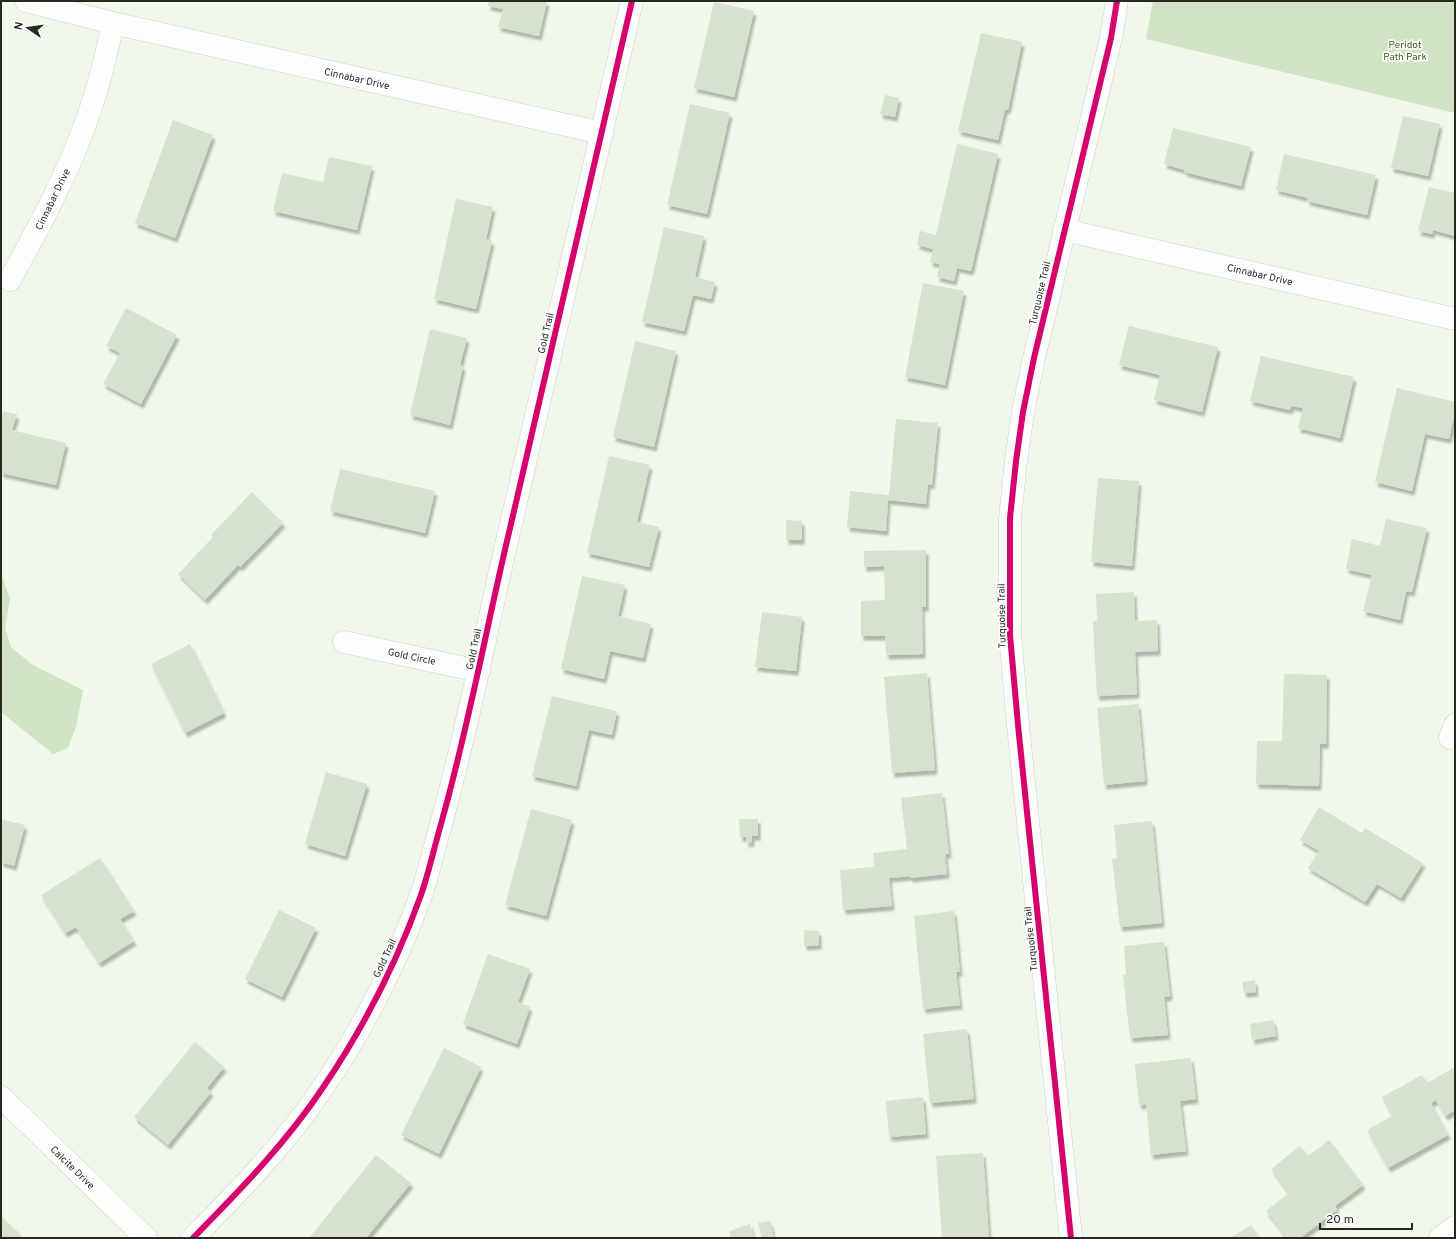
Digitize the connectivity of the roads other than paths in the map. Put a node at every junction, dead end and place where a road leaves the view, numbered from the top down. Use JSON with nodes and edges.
{"nodes":[{"id":1,"x":26,"y":1,"type":"edge"},
{"id":2,"x":632,"y":1,"type":"edge"},
{"id":3,"x":1117,"y":1,"type":"edge"},
{"id":4,"x":113,"y":23,"type":"junction"},
{"id":5,"x":602,"y":133,"type":"junction"},
{"id":6,"x":1064,"y":230,"type":"junction"},
{"id":7,"x":10,"y":280,"type":"dead end"},
{"id":8,"x":1455,"y":319,"type":"edge"},
{"id":9,"x":344,"y":642,"type":"dead end"},
{"id":10,"x":479,"y":670,"type":"junction"},
{"id":11,"x":1,"y":1097,"type":"edge"},
{"id":12,"x":1455,"y":1227,"type":"edge"},
{"id":13,"x":146,"y":1238,"type":"edge"},
{"id":14,"x":193,"y":1238,"type":"edge"},
{"id":15,"x":1071,"y":1238,"type":"edge"},
{"id":16,"x":1440,"y":1238,"type":"edge"}],
"edges":[{"from":1,"to":4,"type":"street","name":"Cinnabar Drive"},
{"from":2,"to":5,"type":"street","name":"Gold Trail"},
{"from":3,"to":6,"type":"street","name":"Turquoise Trail"},
{"from":4,"to":5,"type":"street","name":"Cinnabar Drive"},
{"from":4,"to":7,"type":"street","name":"Cinnabar Drive"},
{"from":5,"to":10,"type":"street","name":"Gold Trail"},
{"from":6,"to":8,"type":"street","name":"Cinnabar Drive"},
{"from":6,"to":15,"type":"street","name":"Turquoise Trail"},
{"from":9,"to":10,"type":"street","name":"Gold Circle"},
{"from":10,"to":14,"type":"street","name":"Gold Trail"},
{"from":11,"to":13,"type":"street","name":"Calcite Drive"},
{"from":12,"to":16,"type":"street"}]}
